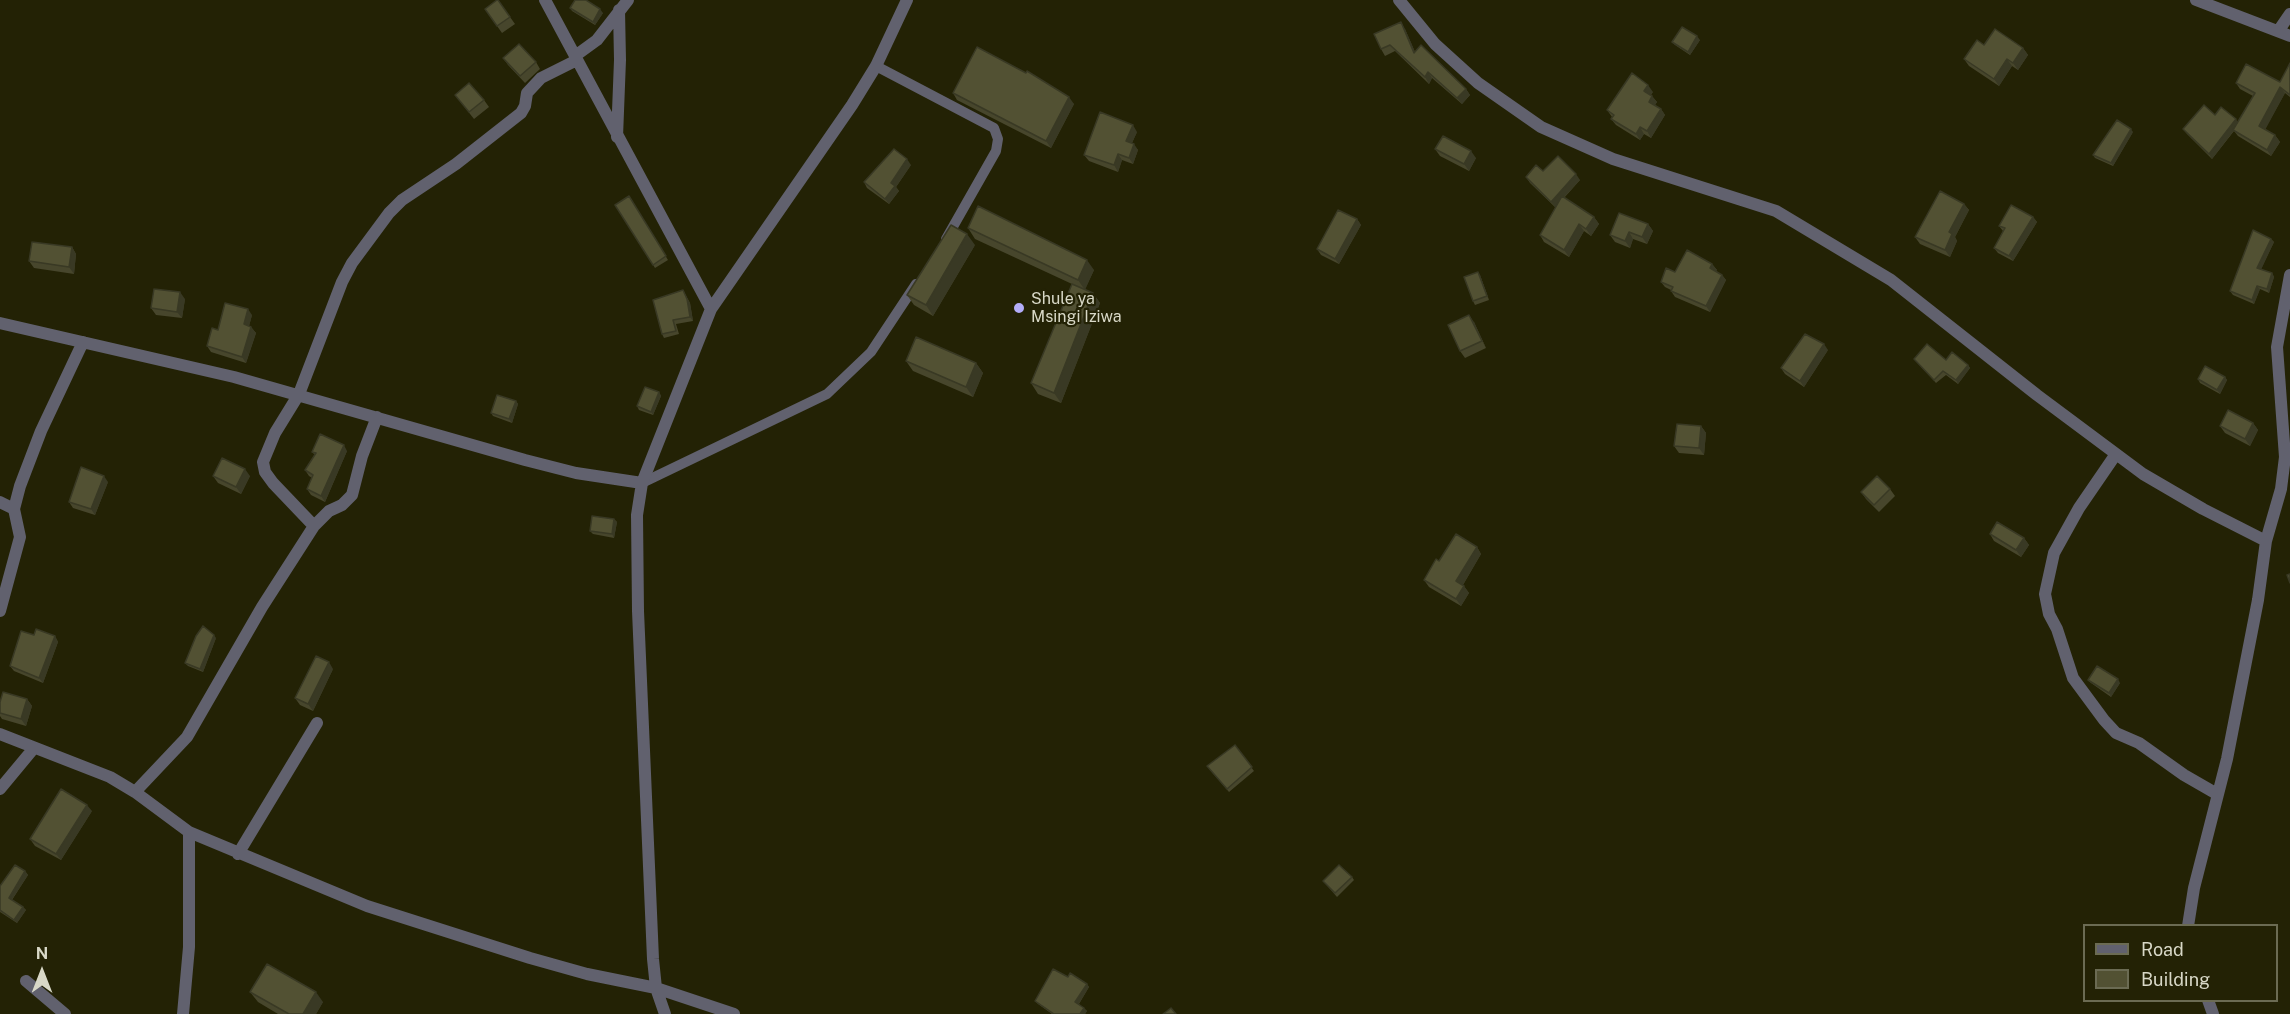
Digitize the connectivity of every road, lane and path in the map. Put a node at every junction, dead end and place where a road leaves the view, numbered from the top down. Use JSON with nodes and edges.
{"nodes":[{"id":1,"x":545,"y":0,"type":"edge"},
{"id":2,"x":907,"y":0,"type":"edge"},
{"id":3,"x":1399,"y":0,"type":"edge"},
{"id":4,"x":2196,"y":0,"type":"edge"},
{"id":5,"x":625,"y":3,"type":"edge"},
{"id":6,"x":2290,"y":14,"type":"edge"},
{"id":7,"x":2284,"y":33,"type":"edge"},
{"id":8,"x":576,"y":58,"type":"junction"},
{"id":9,"x":876,"y":66,"type":"junction"},
{"id":10,"x":617,"y":137,"type":"junction"},
{"id":11,"x":938,"y":251,"type":"edge"},
{"id":12,"x":2290,"y":275,"type":"edge"},
{"id":13,"x":921,"y":278,"type":"edge"},
{"id":14,"x":711,"y":309,"type":"junction"},
{"id":15,"x":0,"y":323,"type":"edge"},
{"id":16,"x":83,"y":342,"type":"junction"},
{"id":17,"x":299,"y":394,"type":"junction"},
{"id":18,"x":376,"y":417,"type":"junction"},
{"id":19,"x":2116,"y":454,"type":"junction"},
{"id":20,"x":642,"y":483,"type":"junction"},
{"id":21,"x":0,"y":502,"type":"edge"},
{"id":22,"x":14,"y":509,"type":"junction"},
{"id":23,"x":314,"y":526,"type":"junction"},
{"id":24,"x":2266,"y":541,"type":"junction"},
{"id":25,"x":0,"y":611,"type":"edge"},
{"id":26,"x":317,"y":723,"type":"dead end"},
{"id":27,"x":0,"y":734,"type":"edge"},
{"id":28,"x":34,"y":748,"type":"junction"},
{"id":29,"x":0,"y":789,"type":"edge"},
{"id":30,"x":135,"y":792,"type":"junction"},
{"id":31,"x":2217,"y":794,"type":"junction"},
{"id":32,"x":189,"y":832,"type":"junction"},
{"id":33,"x":238,"y":854,"type":"junction"},
{"id":34,"x":2188,"y":924,"type":"edge"},
{"id":35,"x":26,"y":981,"type":"dead end"},
{"id":36,"x":656,"y":988,"type":"junction"},
{"id":37,"x":65,"y":1014,"type":"edge"},
{"id":38,"x":183,"y":1014,"type":"edge"},
{"id":39,"x":665,"y":1014,"type":"edge"},
{"id":40,"x":734,"y":1014,"type":"edge"}],
"edges":[{"from":1,"to":8,"type":"street"},
{"from":2,"to":9,"type":"street"},
{"from":3,"to":19,"type":"street"},
{"from":4,"to":7,"type":"street"},
{"from":5,"to":8,"type":"street"},
{"from":5,"to":10,"type":"street"},
{"from":6,"to":7,"type":"street"},
{"from":8,"to":10,"type":"street"},
{"from":8,"to":17,"type":"street"},
{"from":9,"to":11,"type":"lane"},
{"from":9,"to":14,"type":"street"},
{"from":10,"to":14,"type":"street"},
{"from":12,"to":24,"type":"street"},
{"from":13,"to":20,"type":"lane"},
{"from":14,"to":20,"type":"street"},
{"from":15,"to":16,"type":"street"},
{"from":16,"to":17,"type":"street"},
{"from":16,"to":22,"type":"street"},
{"from":17,"to":18,"type":"street"},
{"from":17,"to":23,"type":"street"},
{"from":18,"to":20,"type":"street"},
{"from":18,"to":23,"type":"street"},
{"from":19,"to":24,"type":"street"},
{"from":19,"to":31,"type":"street"},
{"from":20,"to":36,"type":"street"},
{"from":21,"to":22,"type":"street"},
{"from":22,"to":25,"type":"street"},
{"from":23,"to":30,"type":"street"},
{"from":24,"to":31,"type":"street"},
{"from":26,"to":33,"type":"street"},
{"from":27,"to":28,"type":"street"},
{"from":28,"to":29,"type":"street"},
{"from":28,"to":30,"type":"street"},
{"from":30,"to":32,"type":"street"},
{"from":31,"to":34,"type":"street"},
{"from":32,"to":33,"type":"street"},
{"from":32,"to":38,"type":"street"},
{"from":33,"to":36,"type":"street"},
{"from":35,"to":37,"type":"street"},
{"from":36,"to":39,"type":"street"},
{"from":36,"to":40,"type":"street"}]}
